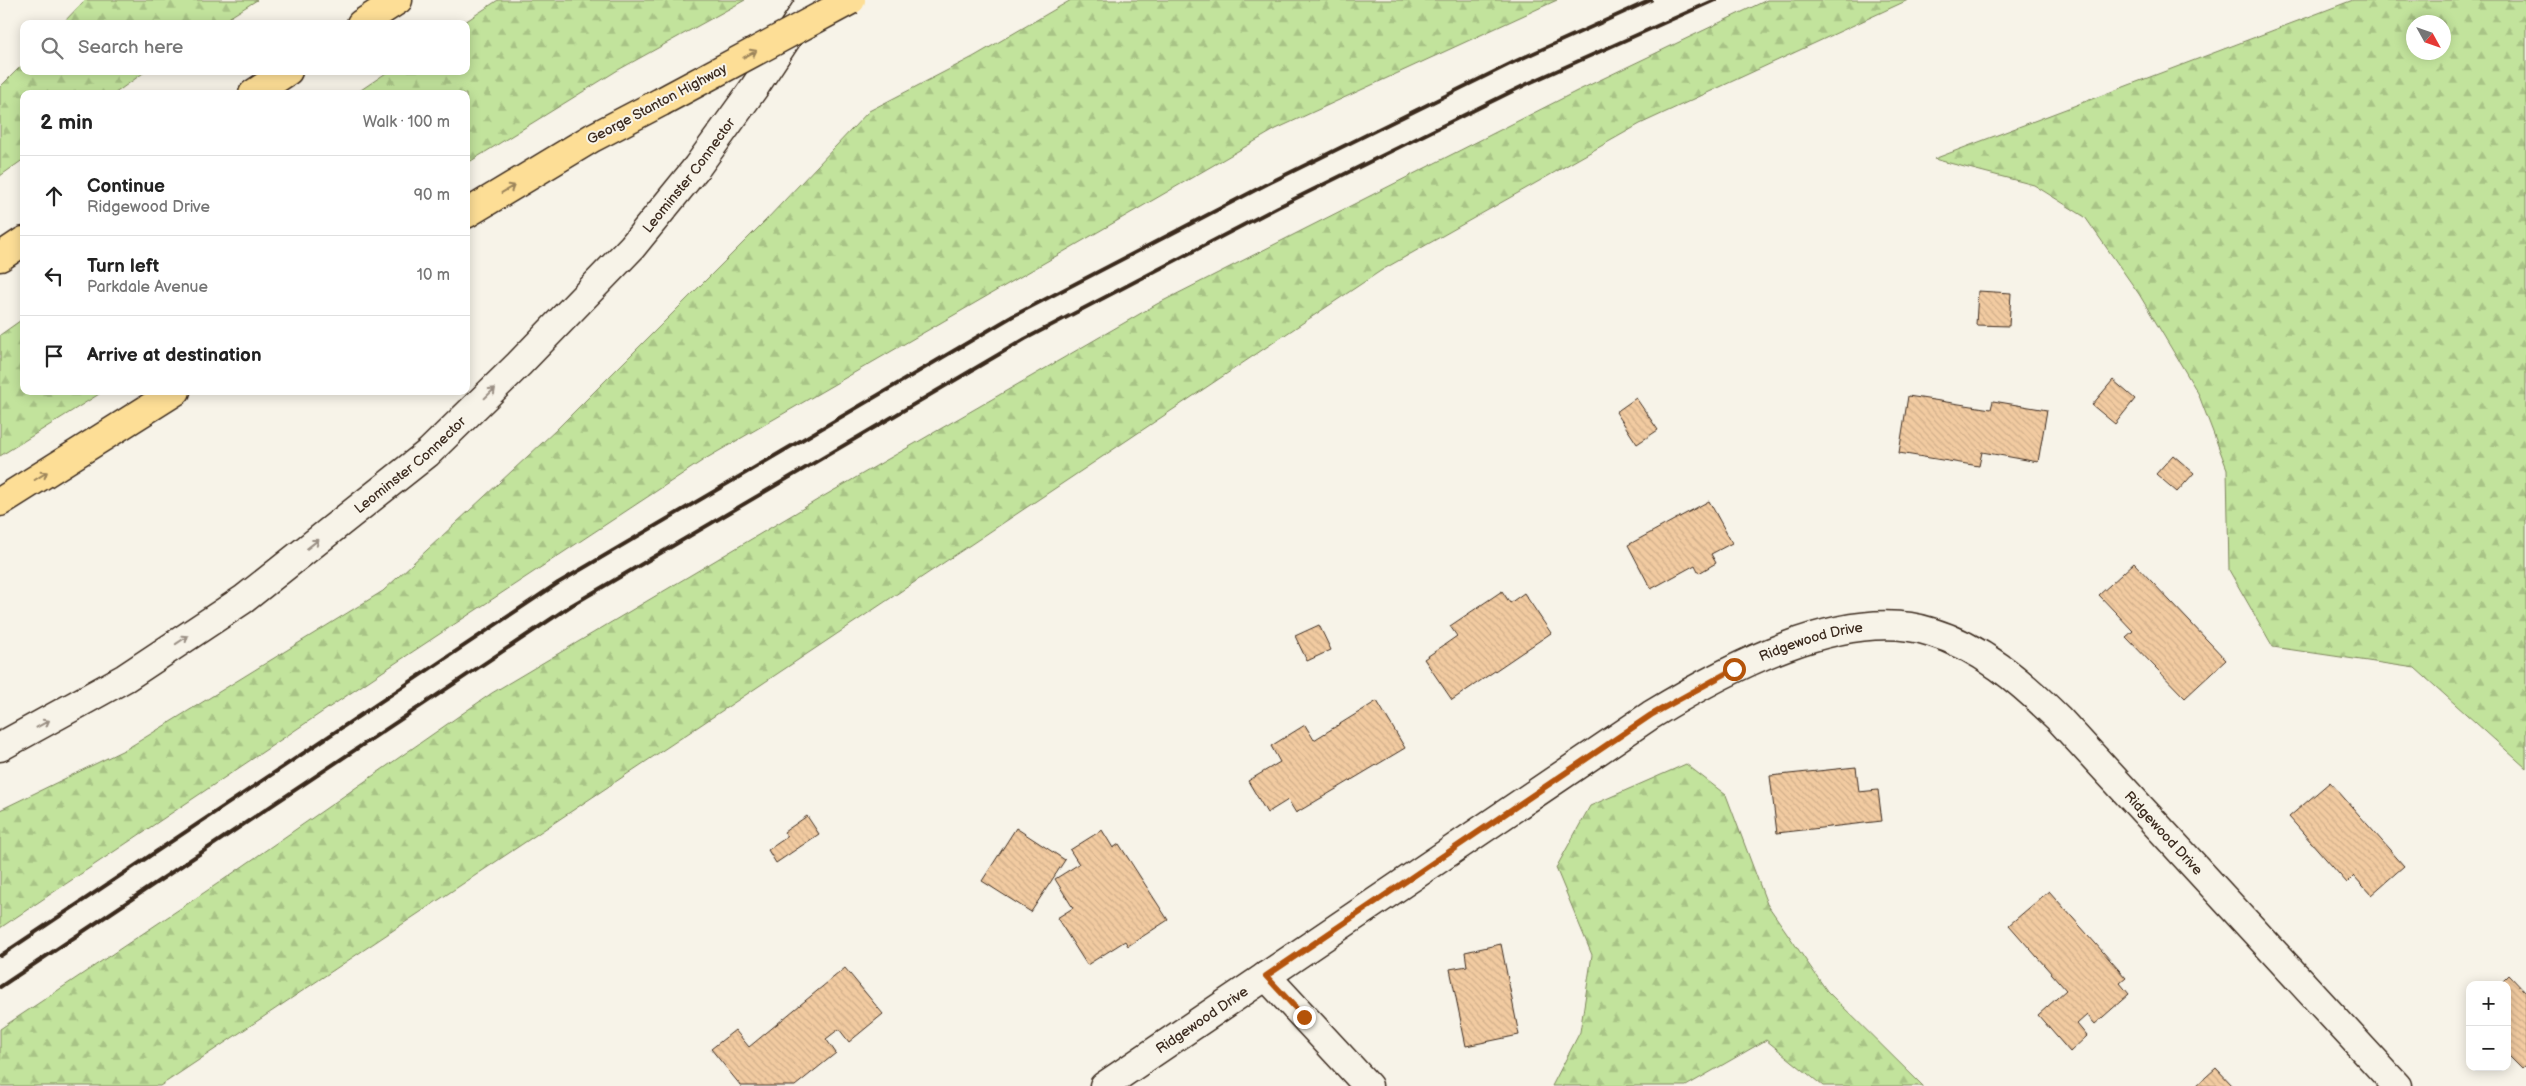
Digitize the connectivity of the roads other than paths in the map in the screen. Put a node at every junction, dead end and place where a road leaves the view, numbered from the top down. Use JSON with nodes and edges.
{"nodes":[{"id":1,"x":398,"y":0,"type":"edge"},
{"id":2,"x":812,"y":0,"type":"edge"},
{"id":3,"x":851,"y":0,"type":"edge"},
{"id":4,"x":368,"y":20,"type":"edge"},
{"id":5,"x":282,"y":75,"type":"edge"},
{"id":6,"x":259,"y":90,"type":"edge"},
{"id":7,"x":470,"y":212,"type":"edge"},
{"id":8,"x":20,"y":244,"type":"edge"},
{"id":9,"x":0,"y":257,"type":"edge"},
{"id":10,"x":170,"y":395,"type":"edge"},
{"id":11,"x":0,"y":502,"type":"edge"},
{"id":12,"x":0,"y":747,"type":"edge"},
{"id":13,"x":1266,"y":976,"type":"junction"},
{"id":14,"x":1104,"y":1086,"type":"edge"},
{"id":15,"x":1368,"y":1086,"type":"edge"},
{"id":16,"x":2397,"y":1086,"type":"edge"}],
"edges":[{"from":1,"to":4,"type":"highway"},
{"from":12,"to":2,"type":"street","name":"Leominster Connector","one_way":true},
{"from":7,"to":3,"type":"highway","name":"George Stanton Highway","one_way":true,"bridge":true},
{"from":5,"to":6,"type":"highway"},
{"from":8,"to":9,"type":"highway"},
{"from":11,"to":10,"type":"highway","one_way":true},
{"from":13,"to":14,"type":"street","name":"Ridgewood Drive"},
{"from":13,"to":15,"type":"street"},
{"from":13,"to":16,"type":"street","name":"Ridgewood Drive"}]}
